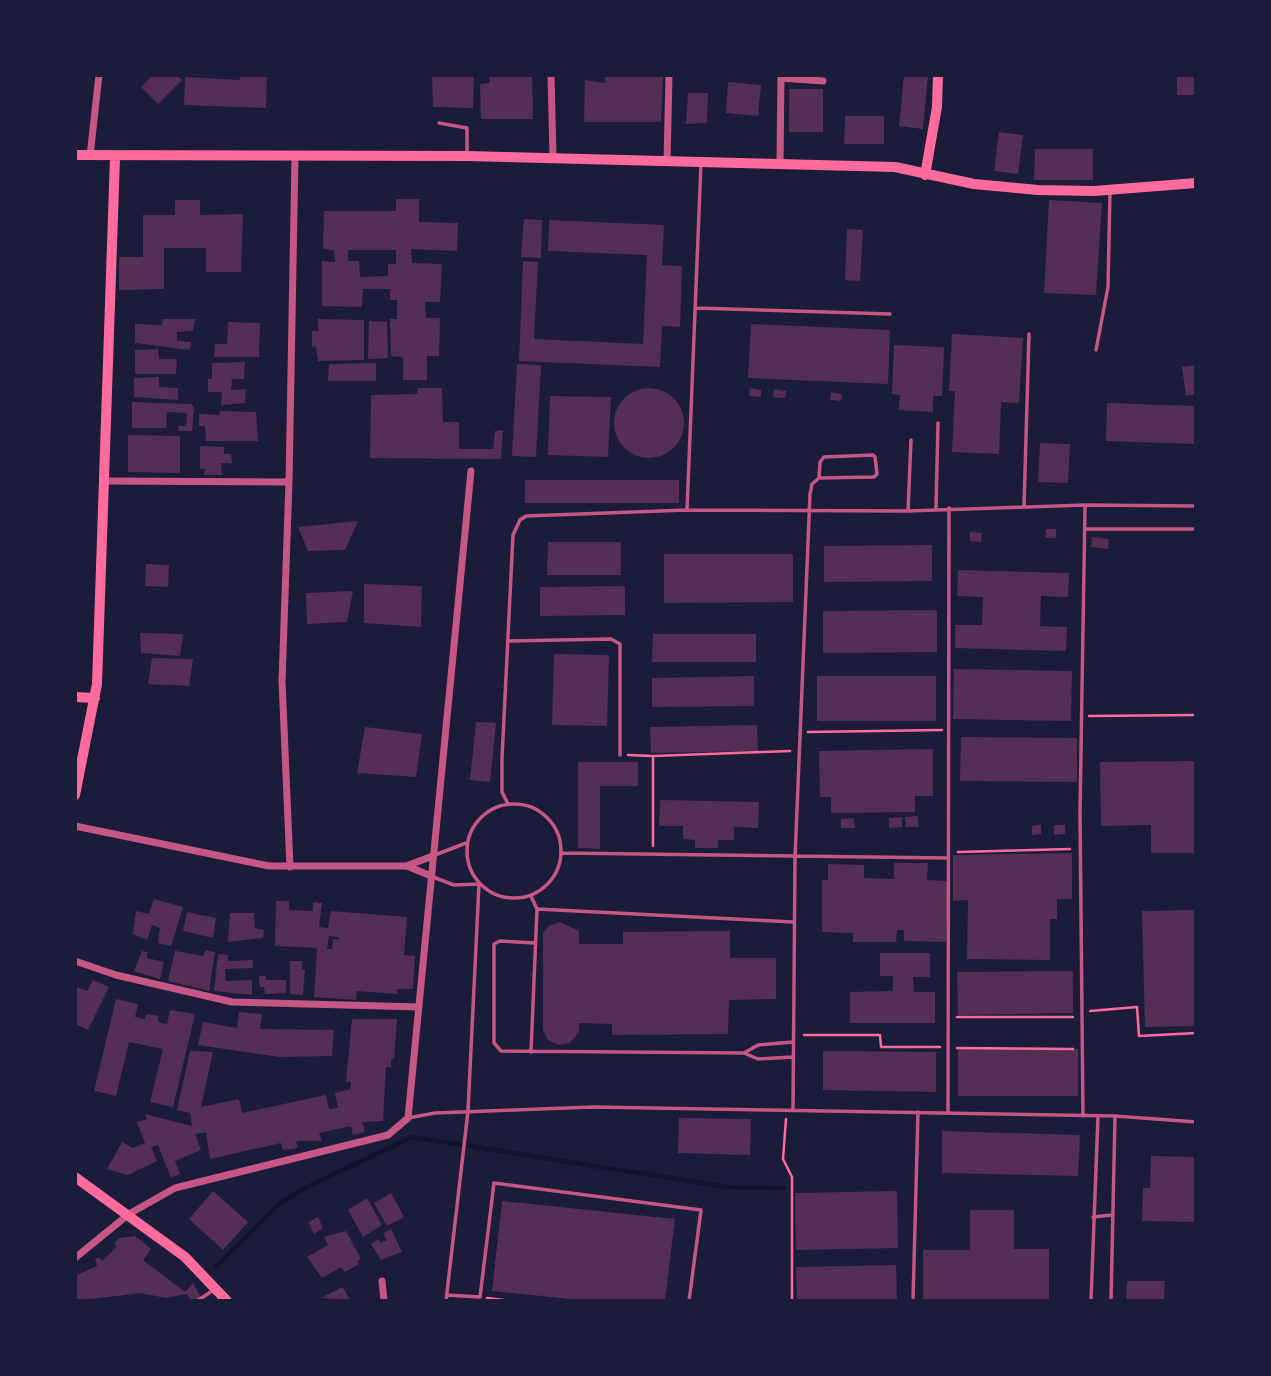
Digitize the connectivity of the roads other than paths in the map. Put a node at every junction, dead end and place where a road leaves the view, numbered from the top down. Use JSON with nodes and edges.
{"nodes":[{"id":1,"x":99,"y":75,"type":"edge"},
{"id":2,"x":551,"y":75,"type":"edge"},
{"id":3,"x":669,"y":75,"type":"edge"},
{"id":4,"x":938,"y":75,"type":"edge"},
{"id":5,"x":781,"y":77,"type":"edge"},
{"id":6,"x":823,"y":81,"type":"dead end"},
{"id":7,"x":439,"y":123,"type":"dead end"},
{"id":8,"x":75,"y":155,"type":"edge"},
{"id":9,"x":90,"y":156,"type":"junction"},
{"id":10,"x":295,"y":156,"type":"junction"},
{"id":11,"x":467,"y":156,"type":"junction"},
{"id":12,"x":115,"y":157,"type":"junction"},
{"id":13,"x":553,"y":157,"type":"junction"},
{"id":14,"x":667,"y":162,"type":"junction"},
{"id":15,"x":701,"y":163,"type":"junction"},
{"id":16,"x":780,"y":164,"type":"junction"},
{"id":17,"x":925,"y":175,"type":"junction"},
{"id":18,"x":1196,"y":183,"type":"edge"},
{"id":19,"x":1110,"y":190,"type":"junction"},
{"id":20,"x":696,"y":308,"type":"junction"},
{"id":21,"x":890,"y":314,"type":"dead end"},
{"id":22,"x":1029,"y":334,"type":"dead end"},
{"id":23,"x":1096,"y":350,"type":"dead end"},
{"id":24,"x":938,"y":423,"type":"dead end"},
{"id":25,"x":911,"y":440,"type":"dead end"},
{"id":26,"x":471,"y":471,"type":"dead end"},
{"id":27,"x":819,"y":478,"type":"junction"},
{"id":28,"x":105,"y":481,"type":"junction"},
{"id":29,"x":289,"y":482,"type":"junction"},
{"id":30,"x":1085,"y":505,"type":"junction"},
{"id":31,"x":1196,"y":506,"type":"edge"},
{"id":32,"x":1024,"y":507,"type":"junction"},
{"id":33,"x":949,"y":508,"type":"junction"},
{"id":34,"x":936,"y":509,"type":"junction"},
{"id":35,"x":687,"y":510,"type":"junction"},
{"id":36,"x":908,"y":511,"type":"junction"},
{"id":37,"x":809,"y":512,"type":"junction"},
{"id":38,"x":1086,"y":528,"type":"junction"},
{"id":39,"x":1196,"y":529,"type":"edge"},
{"id":40,"x":508,"y":641,"type":"junction"},
{"id":41,"x":75,"y":697,"type":"edge"},
{"id":42,"x":95,"y":698,"type":"junction"},
{"id":43,"x":620,"y":755,"type":"road end"},
{"id":44,"x":75,"y":795,"type":"edge"},
{"id":45,"x":508,"y":804,"type":"junction"},
{"id":46,"x":75,"y":826,"type":"edge"},
{"id":47,"x":467,"y":842,"type":"junction"},
{"id":48,"x":562,"y":853,"type":"junction"},
{"id":49,"x":949,"y":855,"type":"junction"},
{"id":50,"x":433,"y":856,"type":"junction"},
{"id":51,"x":795,"y":858,"type":"junction"},
{"id":52,"x":406,"y":866,"type":"junction"},
{"id":53,"x":290,"y":867,"type":"junction"},
{"id":54,"x":431,"y":876,"type":"junction"},
{"id":55,"x":479,"y":884,"type":"junction"},
{"id":56,"x":531,"y":896,"type":"junction"},
{"id":57,"x":537,"y":909,"type":"junction"},
{"id":58,"x":793,"y":922,"type":"junction"},
{"id":59,"x":535,"y":943,"type":"junction"},
{"id":60,"x":75,"y":961,"type":"edge"},
{"id":61,"x":419,"y":1007,"type":"junction"},
{"id":62,"x":793,"y":1042,"type":"junction"},
{"id":63,"x":531,"y":1052,"type":"junction"},
{"id":64,"x":744,"y":1053,"type":"junction"},
{"id":65,"x":793,"y":1057,"type":"junction"},
{"id":66,"x":790,"y":1109,"type":"junction"},
{"id":67,"x":468,"y":1111,"type":"junction"},
{"id":68,"x":918,"y":1112,"type":"junction"},
{"id":69,"x":948,"y":1113,"type":"junction"},
{"id":70,"x":1083,"y":1116,"type":"junction"},
{"id":71,"x":1098,"y":1116,"type":"junction"},
{"id":72,"x":1115,"y":1116,"type":"junction"},
{"id":73,"x":408,"y":1118,"type":"junction"},
{"id":74,"x":1196,"y":1122,"type":"edge"},
{"id":75,"x":75,"y":1177,"type":"edge"},
{"id":76,"x":129,"y":1214,"type":"junction"},
{"id":77,"x":1112,"y":1215,"type":"junction"},
{"id":78,"x":1093,"y":1217,"type":"junction"},
{"id":79,"x":75,"y":1258,"type":"edge"},
{"id":80,"x":382,"y":1281,"type":"dead end"},
{"id":81,"x":217,"y":1288,"type":"junction"},
{"id":82,"x":447,"y":1298,"type":"edge"},
{"id":83,"x":480,"y":1299,"type":"edge"},
{"id":84,"x":197,"y":1301,"type":"edge"},
{"id":85,"x":227,"y":1301,"type":"edge"},
{"id":86,"x":384,"y":1301,"type":"edge"},
{"id":87,"x":689,"y":1301,"type":"edge"},
{"id":88,"x":914,"y":1301,"type":"edge"},
{"id":89,"x":1091,"y":1301,"type":"edge"},
{"id":90,"x":1111,"y":1301,"type":"edge"}],
"edges":[{"from":1,"to":9,"type":"street"},
{"from":2,"to":13,"type":"street"},
{"from":3,"to":14,"type":"street"},
{"from":4,"to":17,"type":"main road"},
{"from":5,"to":6,"type":"street"},
{"from":5,"to":16,"type":"street"},
{"from":7,"to":11,"type":"lane"},
{"from":8,"to":9,"type":"main road"},
{"from":9,"to":12,"type":"main road"},
{"from":10,"to":11,"type":"main road"},
{"from":10,"to":12,"type":"main road"},
{"from":10,"to":29,"type":"street"},
{"from":11,"to":13,"type":"main road"},
{"from":12,"to":28,"type":"main road"},
{"from":13,"to":14,"type":"main road"},
{"from":14,"to":15,"type":"main road"},
{"from":15,"to":16,"type":"main road"},
{"from":15,"to":20,"type":"lane"},
{"from":16,"to":17,"type":"main road"},
{"from":17,"to":19,"type":"main road"},
{"from":18,"to":19,"type":"main road"},
{"from":19,"to":23,"type":"lane"},
{"from":20,"to":21,"type":"lane"},
{"from":20,"to":35,"type":"lane"},
{"from":22,"to":32,"type":"lane"},
{"from":24,"to":34,"type":"lane"},
{"from":25,"to":36,"type":"lane"},
{"from":26,"to":50,"type":"street"},
{"from":27,"to":27,"type":"lane"},
{"from":27,"to":37,"type":"lane"},
{"from":28,"to":29,"type":"street"},
{"from":28,"to":42,"type":"main road"},
{"from":29,"to":53,"type":"street"},
{"from":30,"to":31,"type":"lane"},
{"from":30,"to":32,"type":"lane"},
{"from":30,"to":38,"type":"lane"},
{"from":32,"to":33,"type":"lane"},
{"from":33,"to":34,"type":"lane"},
{"from":33,"to":49,"type":"lane"},
{"from":34,"to":36,"type":"lane"},
{"from":35,"to":37,"type":"lane"},
{"from":35,"to":40,"type":"lane"},
{"from":36,"to":37,"type":"lane"},
{"from":37,"to":51,"type":"lane"},
{"from":38,"to":39,"type":"lane"},
{"from":38,"to":70,"type":"lane"},
{"from":40,"to":43,"type":"lane"},
{"from":40,"to":45,"type":"lane"},
{"from":41,"to":42,"type":"main road"},
{"from":42,"to":44,"type":"main road"},
{"from":45,"to":47,"type":"lane"},
{"from":45,"to":48,"type":"lane"},
{"from":46,"to":53,"type":"street"},
{"from":47,"to":50,"type":"lane"},
{"from":47,"to":55,"type":"lane"},
{"from":48,"to":51,"type":"lane"},
{"from":48,"to":56,"type":"lane"},
{"from":49,"to":51,"type":"lane"},
{"from":49,"to":69,"type":"lane"},
{"from":50,"to":52,"type":"street"},
{"from":50,"to":54,"type":"street"},
{"from":51,"to":58,"type":"lane"},
{"from":52,"to":53,"type":"street"},
{"from":52,"to":54,"type":"street"},
{"from":54,"to":55,"type":"lane"},
{"from":54,"to":61,"type":"street"},
{"from":55,"to":56,"type":"lane"},
{"from":55,"to":67,"type":"lane"},
{"from":56,"to":57,"type":"lane"},
{"from":57,"to":58,"type":"lane"},
{"from":57,"to":59,"type":"lane"},
{"from":58,"to":62,"type":"lane"},
{"from":59,"to":63,"type":"lane"},
{"from":59,"to":63,"type":"lane"},
{"from":60,"to":61,"type":"street"},
{"from":61,"to":73,"type":"street"},
{"from":62,"to":64,"type":"lane"},
{"from":62,"to":65,"type":"lane"},
{"from":63,"to":64,"type":"lane"},
{"from":64,"to":65,"type":"lane"},
{"from":65,"to":66,"type":"lane"},
{"from":66,"to":67,"type":"lane"},
{"from":66,"to":68,"type":"lane"},
{"from":67,"to":73,"type":"lane"},
{"from":67,"to":82,"type":"lane"},
{"from":68,"to":69,"type":"lane"},
{"from":68,"to":88,"type":"lane"},
{"from":69,"to":70,"type":"lane"},
{"from":70,"to":71,"type":"lane"},
{"from":71,"to":72,"type":"lane"},
{"from":71,"to":78,"type":"lane"},
{"from":72,"to":74,"type":"lane"},
{"from":72,"to":77,"type":"lane"},
{"from":73,"to":76,"type":"street"},
{"from":75,"to":76,"type":"main road"},
{"from":76,"to":79,"type":"street"},
{"from":76,"to":81,"type":"main road"},
{"from":77,"to":78,"type":"lane"},
{"from":77,"to":90,"type":"lane"},
{"from":78,"to":89,"type":"lane"},
{"from":80,"to":86,"type":"street"},
{"from":81,"to":84,"type":"lane"},
{"from":81,"to":85,"type":"main road"},
{"from":82,"to":83,"type":"lane"},
{"from":83,"to":87,"type":"lane"}]}
